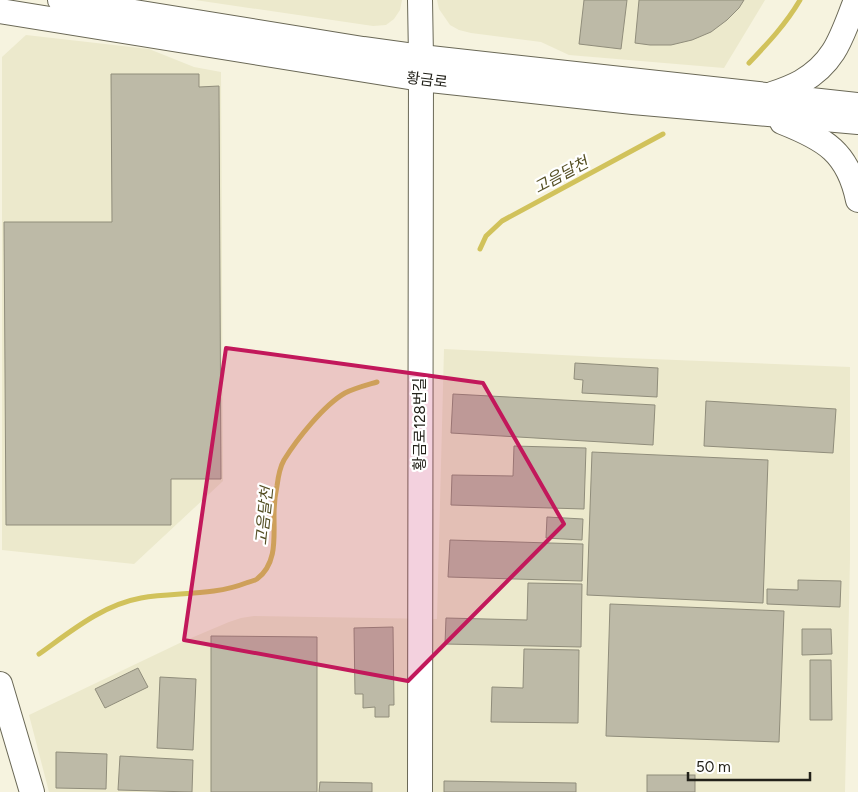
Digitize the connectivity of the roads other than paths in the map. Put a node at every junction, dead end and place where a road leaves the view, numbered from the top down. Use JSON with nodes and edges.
{"nodes":[{"id":1,"x":60,"y":0,"type":"edge"},
{"id":2,"x":420,"y":0,"type":"edge"},
{"id":3,"x":856,"y":0,"type":"edge"},
{"id":4,"x":0,"y":11,"type":"edge"},
{"id":5,"x":421,"y":68,"type":"junction"},
{"id":6,"x":765,"y":104,"type":"junction"},
{"id":7,"x":858,"y":105,"type":"edge"},
{"id":8,"x":858,"y":122,"type":"edge"},
{"id":9,"x":858,"y":200,"type":"edge"},
{"id":10,"x":0,"y":684,"type":"edge"},
{"id":11,"x":32,"y":792,"type":"edge"},
{"id":12,"x":420,"y":792,"type":"edge"}],
"edges":[{"from":1,"to":5,"type":"street","name":"황금로"},
{"from":2,"to":5,"type":"street","name":"황금로128번길"},
{"from":3,"to":6,"type":"street"},
{"from":4,"to":5,"type":"street","name":"황금로"},
{"from":5,"to":6,"type":"street","name":"황금로"},
{"from":5,"to":12,"type":"street","name":"황금로128번길"},
{"from":6,"to":7,"type":"street","name":"황금로"},
{"from":6,"to":8,"type":"street","name":"황금로"},
{"from":6,"to":9,"type":"street"},
{"from":10,"to":11,"type":"street"}]}
